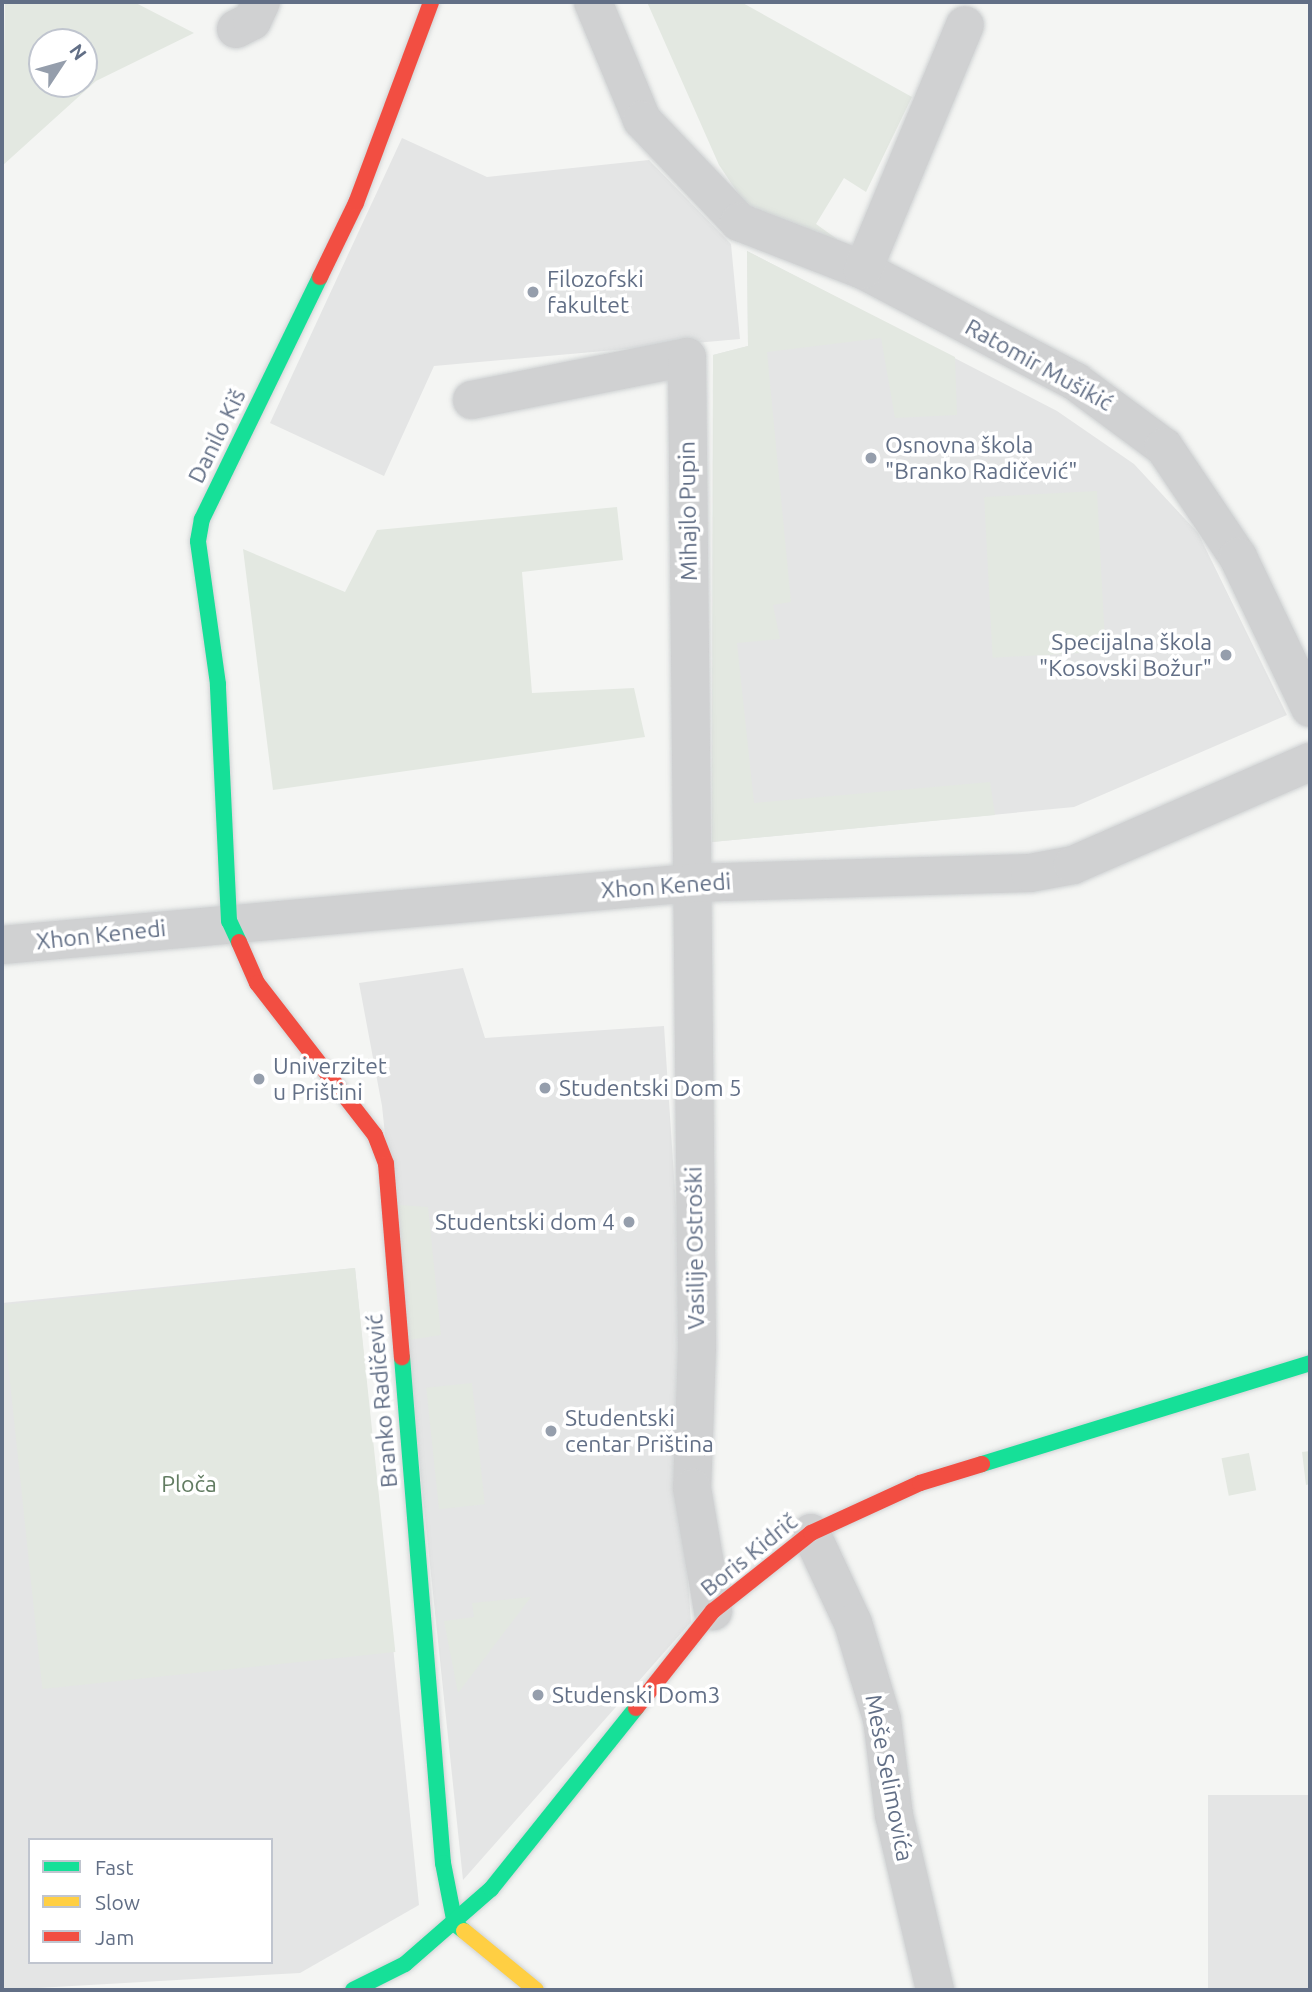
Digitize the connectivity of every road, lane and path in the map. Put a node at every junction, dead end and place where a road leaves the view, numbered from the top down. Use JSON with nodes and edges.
{"nodes":[{"id":1,"x":430,"y":2,"type":"edge"},
{"id":2,"x":593,"y":2,"type":"edge"},
{"id":3,"x":965,"y":25,"type":"dead end"},
{"id":4,"x":863,"y":271,"type":"junction"},
{"id":5,"x":472,"y":400,"type":"dead end"},
{"id":6,"x":1310,"y":708,"type":"edge"},
{"id":7,"x":1310,"y":762,"type":"edge"},
{"id":8,"x":691,"y":883,"type":"junction"},
{"id":9,"x":229,"y":921,"type":"junction"},
{"id":10,"x":2,"y":945,"type":"edge"},
{"id":11,"x":1310,"y":1363,"type":"edge"},
{"id":12,"x":811,"y":1533,"type":"junction"},
{"id":13,"x":713,"y":1611,"type":"junction"},
{"id":14,"x":455,"y":1924,"type":"junction"},
{"id":15,"x":354,"y":1990,"type":"edge"},
{"id":16,"x":536,"y":1990,"type":"edge"},
{"id":17,"x":935,"y":1990,"type":"edge"}],
"edges":[{"from":1,"to":9,"type":"street","name":"Danilo Kiš"},
{"from":2,"to":4,"type":"street","name":"Ratomir Mušikić"},
{"from":3,"to":4,"type":"street"},
{"from":4,"to":6,"type":"street","name":"Ratomir Mušikić"},
{"from":5,"to":8,"type":"street","name":"Mihajlo Pupin"},
{"from":7,"to":8,"type":"street","name":"Xhon Kenedi"},
{"from":8,"to":9,"type":"street","name":"Xhon Kenedi"},
{"from":8,"to":13,"type":"street","name":"Vasilije Ostroški"},
{"from":9,"to":10,"type":"street","name":"Xhon Kenedi"},
{"from":9,"to":14,"type":"street","name":"Branko Radičević"},
{"from":11,"to":12,"type":"street","name":"Boris Kidrič"},
{"from":12,"to":13,"type":"street","name":"Boris Kidrič"},
{"from":12,"to":17,"type":"street","name":"Meše Selimovića"},
{"from":13,"to":14,"type":"street","name":"Boris Kidrič"},
{"from":14,"to":15,"type":"street","name":"Boris Kidrič"},
{"from":14,"to":16,"type":"street"}]}
